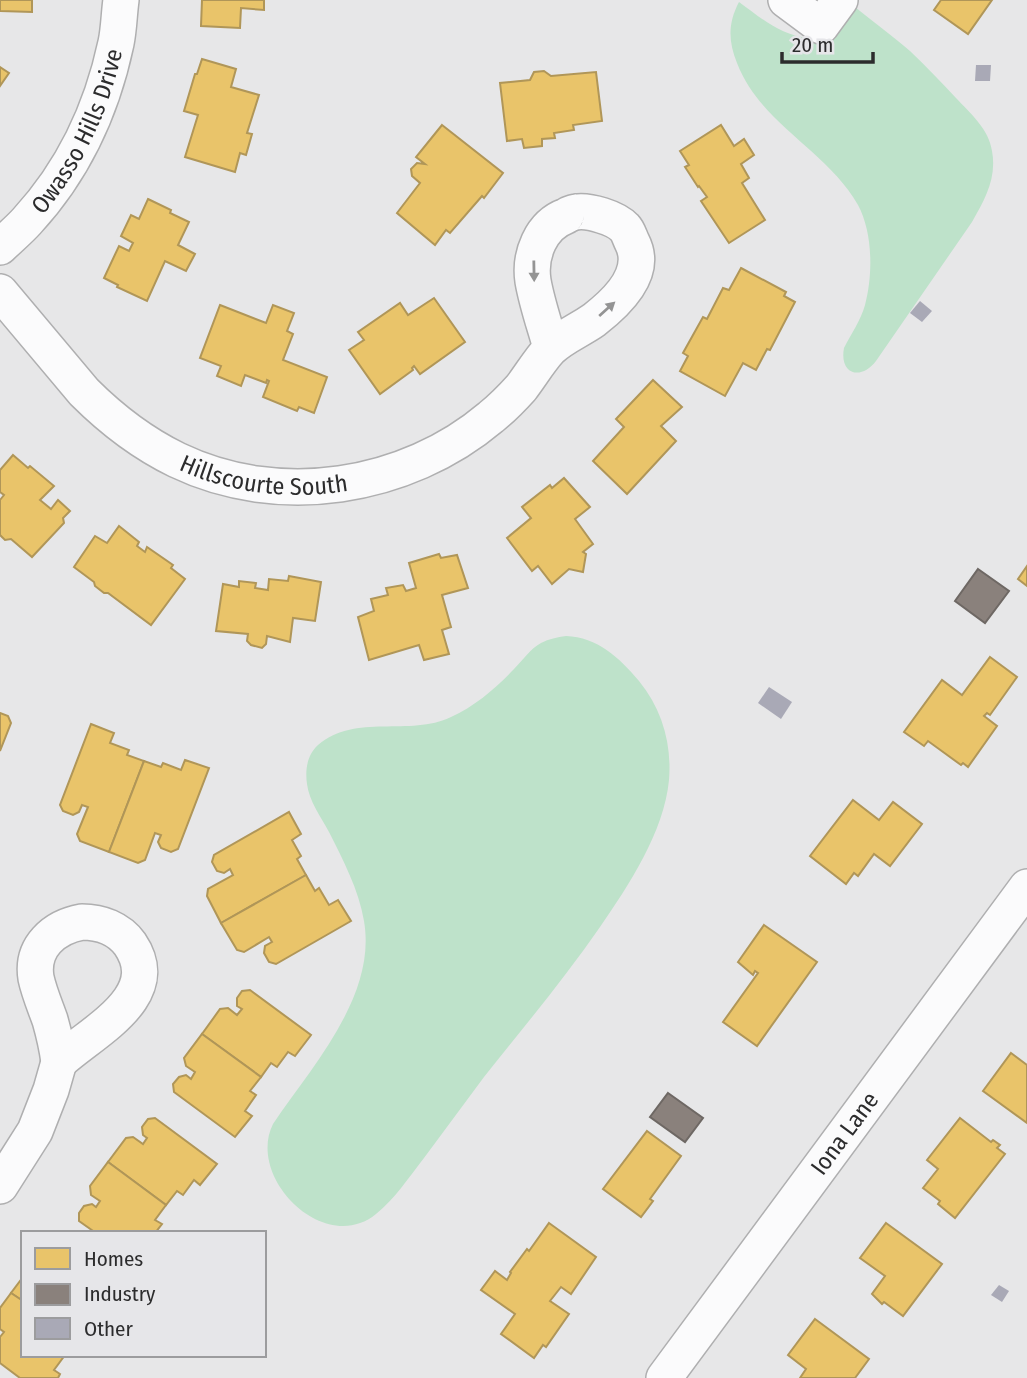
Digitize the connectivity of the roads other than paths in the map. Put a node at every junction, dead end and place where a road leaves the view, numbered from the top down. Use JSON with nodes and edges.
{"nodes":[{"id":1,"x":121,"y":0,"type":"edge"},
{"id":2,"x":786,"y":0,"type":"edge"},
{"id":3,"x":831,"y":13,"type":"edge"},
{"id":4,"x":0,"y":247,"type":"edge"},
{"id":5,"x":0,"y":292,"type":"edge"},
{"id":6,"x":551,"y":348,"type":"dead end"},
{"id":7,"x":1027,"y":887,"type":"edge"},
{"id":8,"x":59,"y":1062,"type":"dead end"},
{"id":9,"x":0,"y":1186,"type":"edge"},
{"id":10,"x":664,"y":1378,"type":"edge"}],
"edges":[{"from":1,"to":4,"type":"street","name":"Owasso Hills Drive"},
{"from":2,"to":3,"type":"street"},
{"from":5,"to":6,"type":"street","name":"Hillscourte South"},
{"from":7,"to":10,"type":"street","name":"Iona Lane"},
{"from":8,"to":9,"type":"street"}]}
